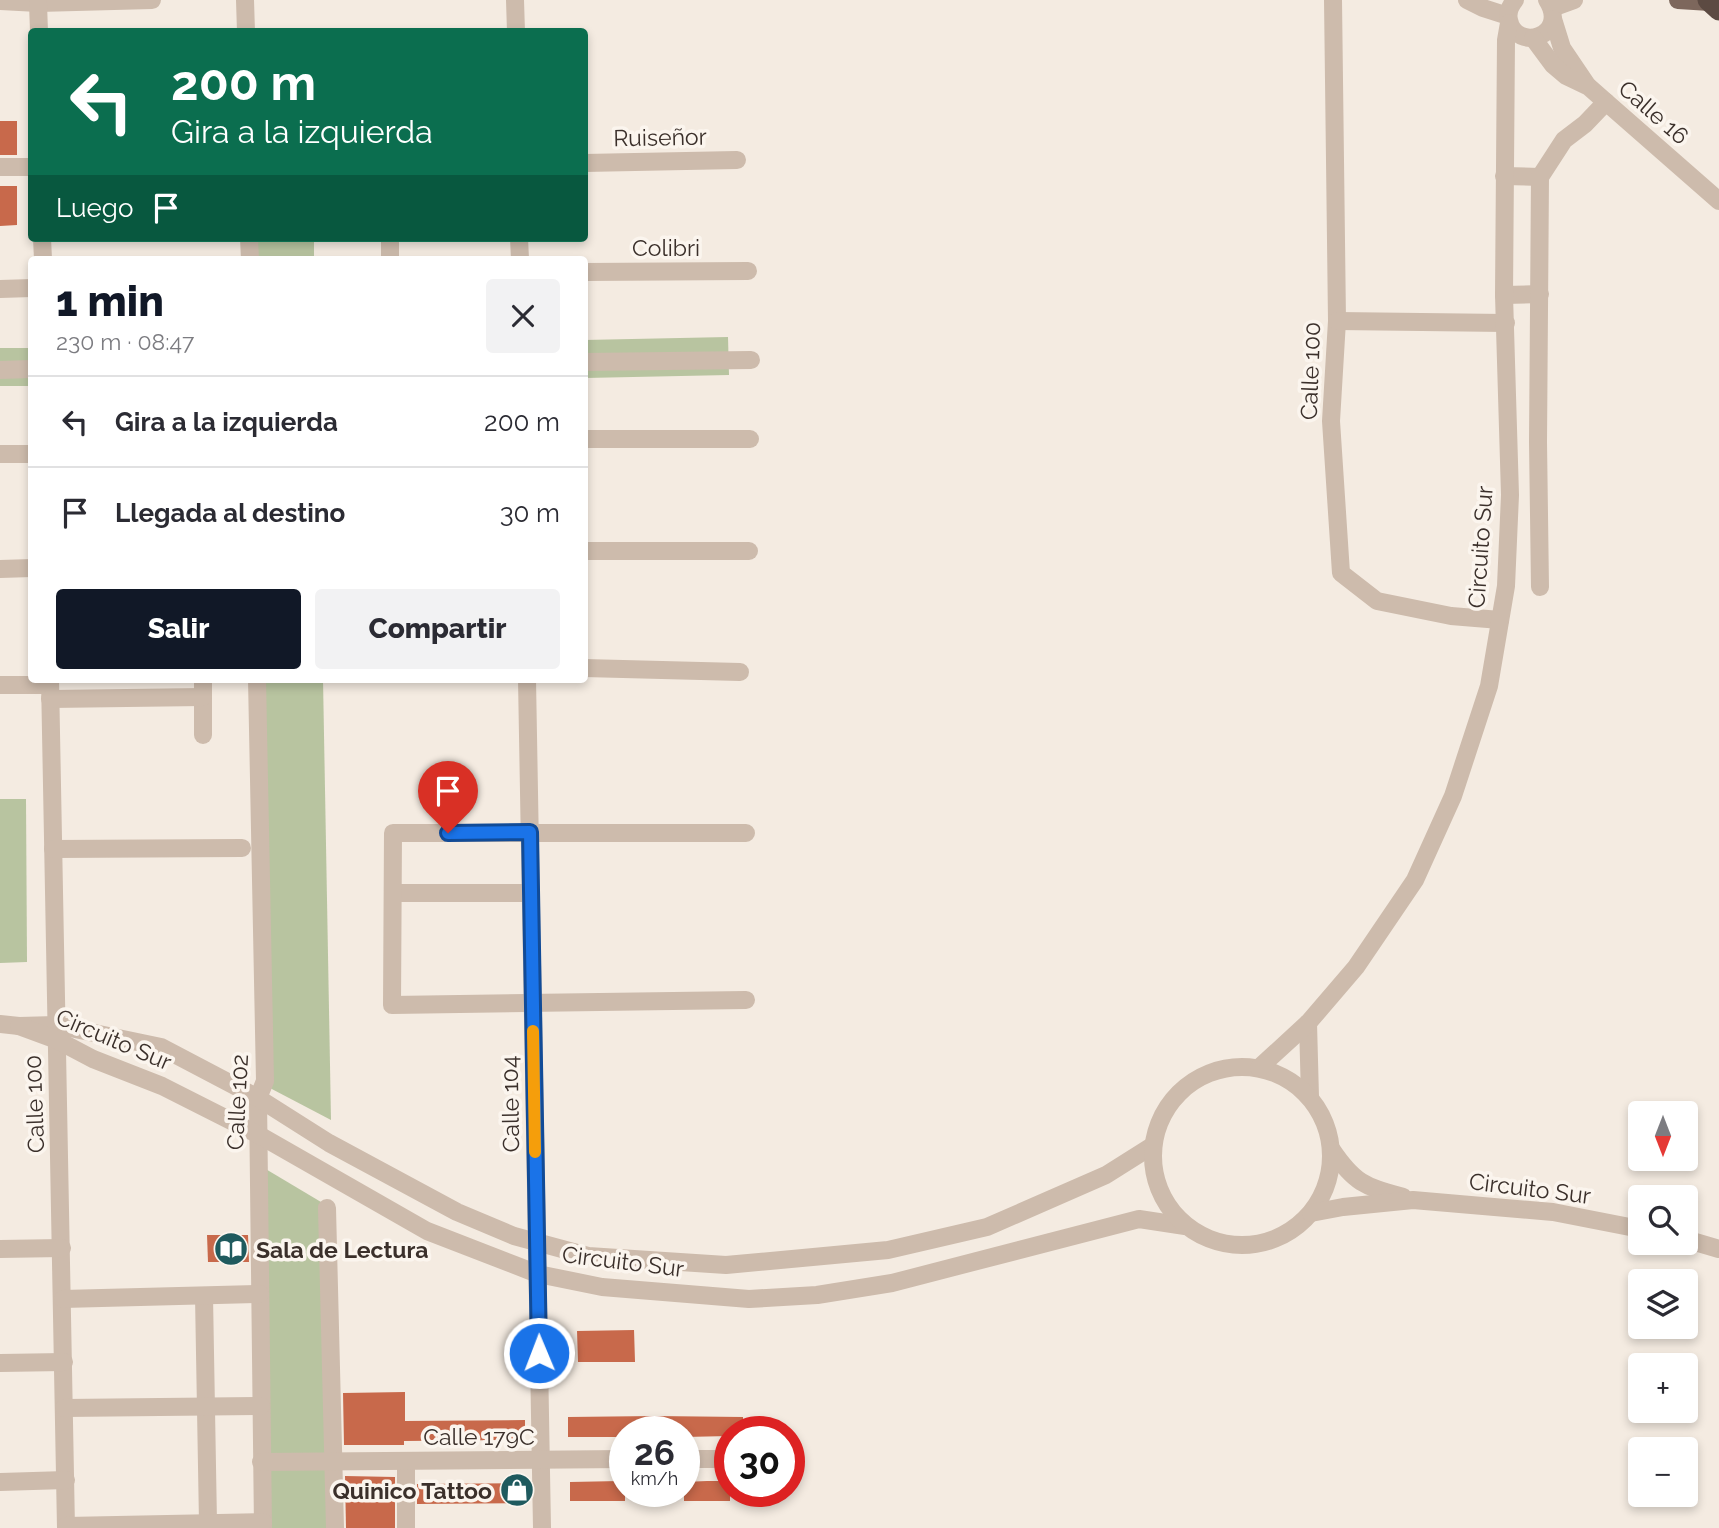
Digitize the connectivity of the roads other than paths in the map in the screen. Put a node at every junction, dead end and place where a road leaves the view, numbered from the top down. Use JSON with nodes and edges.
{"nodes":[{"id":1,"x":152,"y":0,"type":"edge"},
{"id":2,"x":245,"y":0,"type":"edge"},
{"id":3,"x":515,"y":0,"type":"edge"},
{"id":4,"x":1333,"y":0,"type":"edge"},
{"id":5,"x":1467,"y":0,"type":"edge"},
{"id":6,"x":1574,"y":0,"type":"edge"},
{"id":7,"x":1678,"y":0,"type":"edge"},
{"id":8,"x":0,"y":1,"type":"edge"},
{"id":9,"x":38,"y":3,"type":"junction"},
{"id":10,"x":1712,"y":4,"type":"edge"},
{"id":11,"x":1551,"y":9,"type":"edge"},
{"id":12,"x":1511,"y":13,"type":"edge"},
{"id":13,"x":39,"y":28,"type":"edge"},
{"id":14,"x":246,"y":28,"type":"edge"},
{"id":15,"x":516,"y":28,"type":"edge"},
{"id":16,"x":1533,"y":38,"type":"junction"},
{"id":17,"x":1589,"y":87,"type":"junction"},
{"id":18,"x":1606,"y":102,"type":"junction"},
{"id":19,"x":737,"y":160,"type":"dead end"},
{"id":20,"x":588,"y":163,"type":"edge"},
{"id":21,"x":0,"y":167,"type":"edge"},
{"id":22,"x":28,"y":167,"type":"edge"},
{"id":23,"x":1504,"y":176,"type":"junction"},
{"id":24,"x":1540,"y":177,"type":"junction"},
{"id":25,"x":1719,"y":201,"type":"edge"},
{"id":26,"x":748,"y":271,"type":"dead end"},
{"id":27,"x":588,"y":272,"type":"edge"},
{"id":28,"x":28,"y":288,"type":"edge"},
{"id":29,"x":0,"y":289,"type":"edge"},
{"id":30,"x":1540,"y":294,"type":"junction"},
{"id":31,"x":1504,"y":295,"type":"junction"},
{"id":32,"x":1337,"y":321,"type":"junction"},
{"id":33,"x":1506,"y":323,"type":"junction"},
{"id":34,"x":751,"y":360,"type":"dead end"},
{"id":35,"x":588,"y":362,"type":"edge"},
{"id":36,"x":28,"y":369,"type":"edge"},
{"id":37,"x":0,"y":370,"type":"edge"},
{"id":38,"x":588,"y":439,"type":"edge"},
{"id":39,"x":750,"y":439,"type":"dead end"},
{"id":40,"x":1509,"y":441,"type":"junction"},
{"id":41,"x":1538,"y":442,"type":"junction"},
{"id":42,"x":0,"y":454,"type":"edge"},
{"id":43,"x":28,"y":454,"type":"edge"},
{"id":44,"x":588,"y":551,"type":"edge"},
{"id":45,"x":749,"y":551,"type":"dead end"},
{"id":46,"x":28,"y":568,"type":"edge"},
{"id":47,"x":0,"y":569,"type":"edge"},
{"id":48,"x":1540,"y":587,"type":"dead end"},
{"id":49,"x":1500,"y":620,"type":"junction"},
{"id":50,"x":588,"y":668,"type":"edge"},
{"id":51,"x":740,"y":672,"type":"dead end"},
{"id":52,"x":111,"y":683,"type":"edge"},
{"id":53,"x":257,"y":683,"type":"edge"},
{"id":54,"x":527,"y":683,"type":"edge"},
{"id":55,"x":0,"y":685,"type":"edge"},
{"id":56,"x":50,"y":688,"type":"edge"},
{"id":57,"x":203,"y":688,"type":"edge"},
{"id":58,"x":111,"y":698,"type":"junction"},
{"id":59,"x":203,"y":735,"type":"dead end"},
{"id":60,"x":530,"y":832,"type":"junction"},
{"id":61,"x":746,"y":833,"type":"dead end"},
{"id":62,"x":242,"y":848,"type":"dead end"},
{"id":63,"x":53,"y":849,"type":"junction"},
{"id":64,"x":393,"y":893,"type":"junction"},
{"id":65,"x":531,"y":893,"type":"junction"},
{"id":66,"x":746,"y":1000,"type":"dead end"},
{"id":67,"x":533,"y":1003,"type":"junction"},
{"id":68,"x":1308,"y":1023,"type":"junction"},
{"id":69,"x":0,"y":1024,"type":"edge"},
{"id":70,"x":57,"y":1032,"type":"junction"},
{"id":71,"x":1259,"y":1068,"type":"junction"},
{"id":72,"x":1310,"y":1097,"type":"junction"},
{"id":73,"x":258,"y":1098,"type":"junction"},
{"id":74,"x":258,"y":1135,"type":"junction"},
{"id":75,"x":1152,"y":1146,"type":"junction"},
{"id":76,"x":1332,"y":1150,"type":"junction"},
{"id":77,"x":1413,"y":1200,"type":"junction"},
{"id":78,"x":327,"y":1208,"type":"dead end"},
{"id":79,"x":1311,"y":1213,"type":"junction"},
{"id":80,"x":1185,"y":1226,"type":"junction"},
{"id":81,"x":1628,"y":1227,"type":"edge"},
{"id":82,"x":537,"y":1243,"type":"junction"},
{"id":83,"x":1698,"y":1243,"type":"edge"},
{"id":84,"x":62,"y":1248,"type":"junction"},
{"id":85,"x":0,"y":1249,"type":"edge"},
{"id":86,"x":1719,"y":1249,"type":"edge"},
{"id":87,"x":538,"y":1274,"type":"junction"},
{"id":88,"x":260,"y":1294,"type":"junction"},
{"id":89,"x":204,"y":1296,"type":"junction"},
{"id":90,"x":63,"y":1299,"type":"junction"},
{"id":91,"x":64,"y":1362,"type":"junction"},
{"id":92,"x":0,"y":1363,"type":"edge"},
{"id":93,"x":206,"y":1406,"type":"junction"},
{"id":94,"x":261,"y":1406,"type":"junction"},
{"id":95,"x":64,"y":1408,"type":"junction"},
{"id":96,"x":609,"y":1459,"type":"edge"},
{"id":97,"x":334,"y":1460,"type":"junction"},
{"id":98,"x":541,"y":1460,"type":"junction"},
{"id":99,"x":405,"y":1461,"type":"junction"},
{"id":100,"x":261,"y":1462,"type":"junction"},
{"id":101,"x":66,"y":1480,"type":"junction"},
{"id":102,"x":0,"y":1482,"type":"edge"},
{"id":103,"x":208,"y":1523,"type":"junction"},
{"id":104,"x":263,"y":1525,"type":"edge"},
{"id":105,"x":66,"y":1527,"type":"edge"},
{"id":106,"x":335,"y":1528,"type":"edge"},
{"id":107,"x":406,"y":1528,"type":"edge"},
{"id":108,"x":542,"y":1528,"type":"edge"}],
"edges":[{"from":1,"to":9,"type":"street"},
{"from":2,"to":14,"type":"street"},
{"from":3,"to":15,"type":"street"},
{"from":4,"to":32,"type":"street","name":"Calle 100"},
{"from":5,"to":12,"type":"street"},
{"from":6,"to":11,"type":"street"},
{"from":7,"to":10,"type":"main road"},
{"from":8,"to":9,"type":"street"},
{"from":9,"to":13,"type":"street"},
{"from":11,"to":16,"type":"street"},
{"from":11,"to":17,"type":"street","name":"Calle 16"},
{"from":12,"to":16,"type":"street"},
{"from":12,"to":23,"type":"street","name":"Circuito Sur"},
{"from":16,"to":17,"type":"street","name":"Calle 16"},
{"from":17,"to":18,"type":"street","name":"Calle 16"},
{"from":18,"to":24,"type":"street"},
{"from":18,"to":25,"type":"street","name":"Calle 16"},
{"from":19,"to":20,"type":"street","name":"Ruiseñor"},
{"from":21,"to":22,"type":"street"},
{"from":23,"to":24,"type":"street"},
{"from":23,"to":31,"type":"street","name":"Circuito Sur"},
{"from":24,"to":30,"type":"street"},
{"from":26,"to":27,"type":"street","name":"Colibri"},
{"from":28,"to":29,"type":"street"},
{"from":30,"to":31,"type":"street"},
{"from":30,"to":41,"type":"street"},
{"from":31,"to":33,"type":"street","name":"Circuito Sur"},
{"from":32,"to":33,"type":"street"},
{"from":32,"to":49,"type":"street","name":"Calle 100"},
{"from":33,"to":40,"type":"street","name":"Circuito Sur"},
{"from":34,"to":35,"type":"street"},
{"from":36,"to":37,"type":"street"},
{"from":38,"to":39,"type":"street"},
{"from":40,"to":41,"type":"street"},
{"from":40,"to":49,"type":"street","name":"Circuito Sur"},
{"from":41,"to":48,"type":"street"},
{"from":42,"to":43,"type":"street"},
{"from":44,"to":45,"type":"street"},
{"from":46,"to":47,"type":"street"},
{"from":49,"to":68,"type":"street","name":"Circuito Sur"},
{"from":50,"to":51,"type":"street"},
{"from":52,"to":58,"type":"street"},
{"from":53,"to":73,"type":"street","name":"Calle 102"},
{"from":54,"to":60,"type":"street","name":"Calle 104"},
{"from":55,"to":56,"type":"street"},
{"from":56,"to":58,"type":"street"},
{"from":56,"to":63,"type":"street","name":"Calle 100"},
{"from":57,"to":58,"type":"street"},
{"from":57,"to":59,"type":"street"},
{"from":60,"to":61,"type":"street"},
{"from":60,"to":64,"type":"street"},
{"from":60,"to":65,"type":"street","name":"Calle 104"},
{"from":62,"to":63,"type":"street"},
{"from":63,"to":70,"type":"street","name":"Calle 100"},
{"from":64,"to":65,"type":"street"},
{"from":64,"to":67,"type":"street"},
{"from":65,"to":67,"type":"street","name":"Calle 104"},
{"from":66,"to":67,"type":"street"},
{"from":67,"to":82,"type":"street","name":"Calle 104"},
{"from":68,"to":71,"type":"street","name":"Circuito Sur"},
{"from":68,"to":72,"type":"street"},
{"from":69,"to":70,"type":"street","name":"Circuito Sur"},
{"from":70,"to":73,"type":"street","name":"Circuito Sur"},
{"from":70,"to":74,"type":"street","name":"Circuito Sur"},
{"from":70,"to":84,"type":"street","name":"Calle 100"},
{"from":71,"to":72,"type":"street"},
{"from":71,"to":75,"type":"street"},
{"from":72,"to":76,"type":"street"},
{"from":73,"to":74,"type":"street","name":"Calle 102"},
{"from":73,"to":82,"type":"street","name":"Circuito Sur"},
{"from":74,"to":87,"type":"street","name":"Circuito Sur"},
{"from":74,"to":88,"type":"street","name":"Calle 102"},
{"from":75,"to":80,"type":"street"},
{"from":75,"to":82,"type":"street","name":"Circuito Sur"},
{"from":76,"to":77,"type":"street","name":"Circuito Sur"},
{"from":76,"to":79,"type":"street"},
{"from":77,"to":79,"type":"street","name":"Circuito Sur"},
{"from":77,"to":81,"type":"street","name":"Circuito Sur"},
{"from":78,"to":97,"type":"street"},
{"from":79,"to":80,"type":"street"},
{"from":80,"to":87,"type":"street","name":"Circuito Sur"},
{"from":82,"to":87,"type":"street","name":"Calle 104"},
{"from":83,"to":86,"type":"street"},
{"from":84,"to":85,"type":"street"},
{"from":84,"to":90,"type":"street","name":"Calle 100"},
{"from":87,"to":98,"type":"street","name":"Calle 104"},
{"from":88,"to":89,"type":"street"},
{"from":88,"to":94,"type":"street","name":"Calle 102"},
{"from":89,"to":90,"type":"street"},
{"from":89,"to":93,"type":"street"},
{"from":90,"to":91,"type":"street","name":"Calle 100"},
{"from":91,"to":92,"type":"street"},
{"from":91,"to":95,"type":"street","name":"Calle 100"},
{"from":93,"to":94,"type":"street"},
{"from":93,"to":95,"type":"street"},
{"from":93,"to":103,"type":"street"},
{"from":94,"to":100,"type":"street","name":"Calle 102"},
{"from":95,"to":101,"type":"street","name":"Calle 100"},
{"from":96,"to":98,"type":"street","name":"Calle 179C"},
{"from":97,"to":99,"type":"street","name":"Calle 179C"},
{"from":97,"to":100,"type":"street","name":"Calle 179C"},
{"from":97,"to":106,"type":"street"},
{"from":98,"to":99,"type":"street","name":"Calle 179C"},
{"from":98,"to":108,"type":"street","name":"Calle 104"},
{"from":99,"to":107,"type":"street"},
{"from":100,"to":104,"type":"street","name":"Calle 102"},
{"from":101,"to":102,"type":"street"},
{"from":101,"to":105,"type":"street","name":"Calle 100"},
{"from":103,"to":104,"type":"street"},
{"from":103,"to":105,"type":"street"}]}
